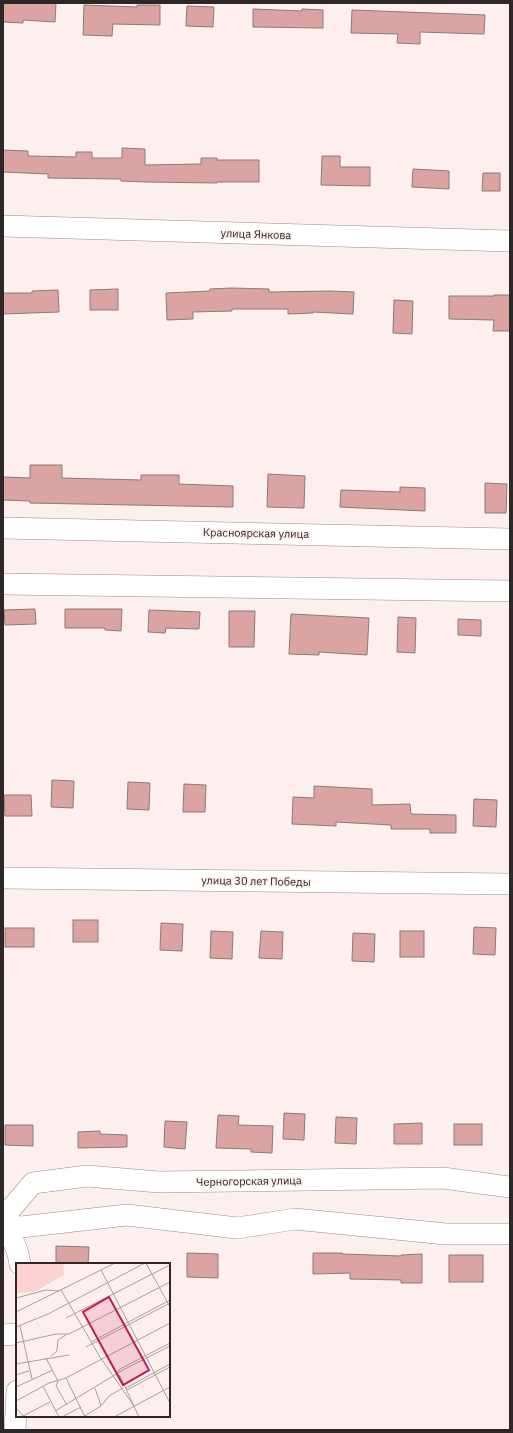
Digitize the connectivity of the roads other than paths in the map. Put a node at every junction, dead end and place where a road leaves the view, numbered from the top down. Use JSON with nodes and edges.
{"nodes":[{"id":1,"x":3,"y":226,"type":"edge"},
{"id":2,"x":510,"y":241,"type":"edge"},
{"id":3,"x":3,"y":528,"type":"edge"},
{"id":4,"x":510,"y":539,"type":"edge"},
{"id":5,"x":3,"y":584,"type":"edge"},
{"id":6,"x":510,"y":591,"type":"edge"},
{"id":7,"x":3,"y":878,"type":"edge"},
{"id":8,"x":510,"y":884,"type":"edge"},
{"id":9,"x":510,"y":1187,"type":"edge"},
{"id":10,"x":3,"y":1218,"type":"edge"},
{"id":11,"x":3,"y":1224,"type":"edge"},
{"id":12,"x":3,"y":1228,"type":"edge"},
{"id":13,"x":510,"y":1234,"type":"edge"},
{"id":14,"x":20,"y":1263,"type":"edge"},
{"id":15,"x":16,"y":1334,"type":"edge"},
{"id":16,"x":3,"y":1335,"type":"edge"},
{"id":17,"x":16,"y":1410,"type":"edge"},
{"id":18,"x":15,"y":1430,"type":"edge"}],
"edges":[{"from":1,"to":2,"type":"street","name":"улица Янкова"},
{"from":3,"to":4,"type":"street","name":"Красноярская улица"},
{"from":5,"to":6,"type":"street"},
{"from":7,"to":8,"type":"street","name":"улица 30 лет Победы"},
{"from":9,"to":10,"type":"street","name":"Черногорская улица"},
{"from":11,"to":13,"type":"street"},
{"from":12,"to":14,"type":"street"},
{"from":15,"to":16,"type":"street"},
{"from":17,"to":18,"type":"street"}]}
